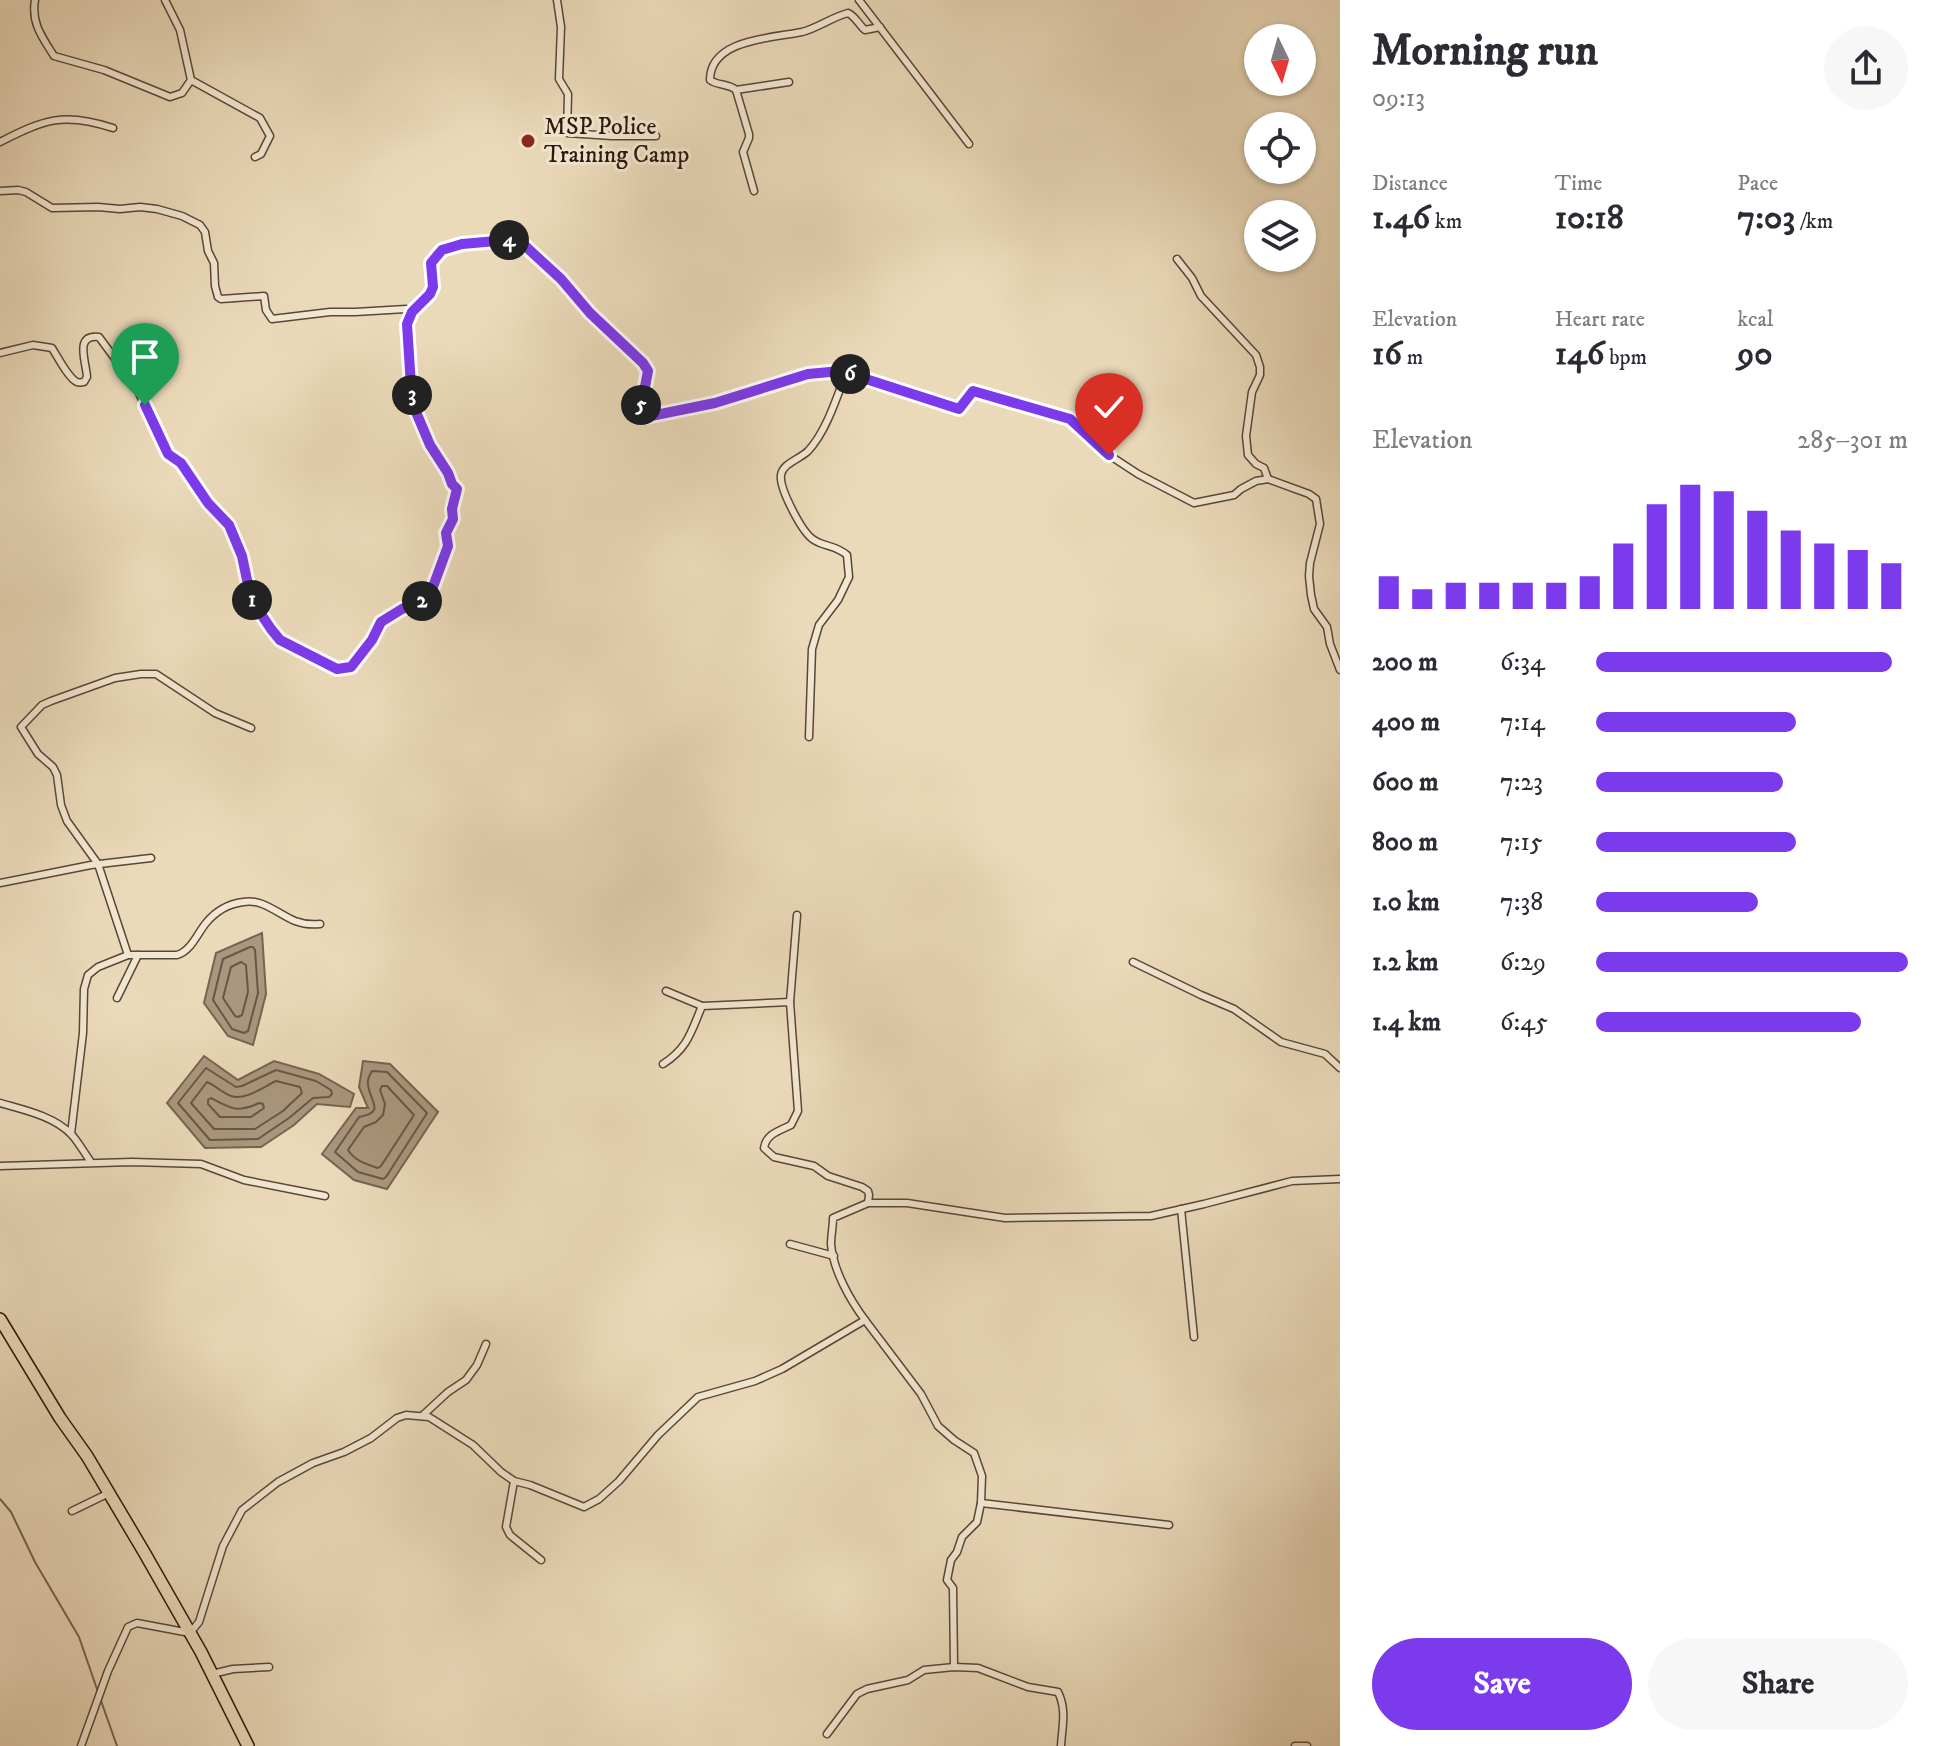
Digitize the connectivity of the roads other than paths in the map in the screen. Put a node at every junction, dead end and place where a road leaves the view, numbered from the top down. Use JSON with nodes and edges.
{"nodes":[{"id":1,"x":35,"y":0,"type":"edge"},
{"id":2,"x":165,"y":0,"type":"edge"},
{"id":3,"x":557,"y":0,"type":"edge"},
{"id":4,"x":859,"y":0,"type":"edge"},
{"id":5,"x":880,"y":27,"type":"junction"},
{"id":6,"x":191,"y":80,"type":"junction"},
{"id":7,"x":789,"y":82,"type":"dead end"},
{"id":8,"x":736,"y":90,"type":"junction"},
{"id":9,"x":113,"y":128,"type":"dead end"},
{"id":10,"x":656,"y":136,"type":"dead end"},
{"id":11,"x":0,"y":142,"type":"edge"},
{"id":12,"x":969,"y":144,"type":"dead end"},
{"id":13,"x":255,"y":157,"type":"dead end"},
{"id":14,"x":0,"y":191,"type":"edge"},
{"id":15,"x":754,"y":191,"type":"dead end"},
{"id":16,"x":1177,"y":259,"type":"dead end"},
{"id":17,"x":412,"y":312,"type":"junction"},
{"id":18,"x":0,"y":353,"type":"edge"},
{"id":19,"x":846,"y":373,"type":"junction"},
{"id":20,"x":1268,"y":479,"type":"junction"},
{"id":21,"x":1340,"y":670,"type":"edge"},
{"id":22,"x":251,"y":728,"type":"dead end"},
{"id":23,"x":809,"y":737,"type":"dead end"},
{"id":24,"x":151,"y":858,"type":"dead end"},
{"id":25,"x":98,"y":864,"type":"junction"},
{"id":26,"x":0,"y":883,"type":"edge"},
{"id":27,"x":797,"y":915,"type":"dead end"},
{"id":28,"x":320,"y":924,"type":"dead end"},
{"id":29,"x":128,"y":955,"type":"junction"},
{"id":30,"x":138,"y":955,"type":"junction"},
{"id":31,"x":1133,"y":962,"type":"dead end"},
{"id":32,"x":666,"y":991,"type":"dead end"},
{"id":33,"x":117,"y":998,"type":"dead end"},
{"id":34,"x":790,"y":1002,"type":"junction"},
{"id":35,"x":702,"y":1006,"type":"junction"},
{"id":36,"x":663,"y":1064,"type":"dead end"},
{"id":37,"x":1340,"y":1068,"type":"edge"},
{"id":38,"x":0,"y":1103,"type":"edge"},
{"id":39,"x":71,"y":1134,"type":"junction"},
{"id":40,"x":91,"y":1162,"type":"junction"},
{"id":41,"x":0,"y":1166,"type":"edge"},
{"id":42,"x":1340,"y":1179,"type":"edge"},
{"id":43,"x":325,"y":1196,"type":"dead end"},
{"id":44,"x":868,"y":1203,"type":"junction"},
{"id":45,"x":1181,"y":1209,"type":"junction"},
{"id":46,"x":790,"y":1244,"type":"dead end"},
{"id":47,"x":834,"y":1256,"type":"junction"},
{"id":48,"x":0,"y":1319,"type":"edge"},
{"id":49,"x":865,"y":1320,"type":"junction"},
{"id":50,"x":1194,"y":1337,"type":"dead end"},
{"id":51,"x":486,"y":1344,"type":"dead end"},
{"id":52,"x":422,"y":1416,"type":"junction"},
{"id":53,"x":514,"y":1481,"type":"junction"},
{"id":54,"x":109,"y":1493,"type":"junction"},
{"id":55,"x":981,"y":1503,"type":"junction"},
{"id":56,"x":72,"y":1511,"type":"dead end"},
{"id":57,"x":1169,"y":1525,"type":"dead end"},
{"id":58,"x":541,"y":1560,"type":"dead end"},
{"id":59,"x":190,"y":1633,"type":"junction"},
{"id":60,"x":269,"y":1667,"type":"dead end"},
{"id":61,"x":954,"y":1667,"type":"junction"},
{"id":62,"x":212,"y":1674,"type":"junction"},
{"id":63,"x":827,"y":1734,"type":"dead end"},
{"id":64,"x":81,"y":1746,"type":"edge"},
{"id":65,"x":248,"y":1746,"type":"edge"},
{"id":66,"x":1061,"y":1746,"type":"edge"},
{"id":67,"x":1295,"y":1746,"type":"edge"},
{"id":68,"x":1307,"y":1746,"type":"edge"}],
"edges":[{"from":1,"to":6,"type":"street"},
{"from":2,"to":6,"type":"street"},
{"from":3,"to":10,"type":"street"},
{"from":4,"to":5,"type":"street"},
{"from":5,"to":8,"type":"street"},
{"from":5,"to":12,"type":"street"},
{"from":6,"to":13,"type":"street"},
{"from":7,"to":8,"type":"street"},
{"from":8,"to":15,"type":"street"},
{"from":9,"to":11,"type":"street"},
{"from":14,"to":17,"type":"street"},
{"from":16,"to":20,"type":"street"},
{"from":17,"to":18,"type":"street"},
{"from":17,"to":19,"type":"street"},
{"from":19,"to":20,"type":"street"},
{"from":19,"to":23,"type":"street"},
{"from":20,"to":21,"type":"street"},
{"from":22,"to":25,"type":"street"},
{"from":24,"to":25,"type":"street"},
{"from":25,"to":26,"type":"street"},
{"from":25,"to":29,"type":"street"},
{"from":27,"to":34,"type":"street"},
{"from":28,"to":30,"type":"street"},
{"from":29,"to":30,"type":"street"},
{"from":29,"to":39,"type":"street"},
{"from":30,"to":33,"type":"street"},
{"from":31,"to":37,"type":"street"},
{"from":32,"to":35,"type":"street"},
{"from":34,"to":35,"type":"street"},
{"from":34,"to":44,"type":"street"},
{"from":35,"to":36,"type":"street"},
{"from":38,"to":39,"type":"street"},
{"from":39,"to":40,"type":"street"},
{"from":40,"to":41,"type":"street"},
{"from":40,"to":43,"type":"street"},
{"from":42,"to":45,"type":"street"},
{"from":44,"to":45,"type":"street"},
{"from":44,"to":47,"type":"street"},
{"from":45,"to":50,"type":"street"},
{"from":46,"to":47,"type":"street"},
{"from":47,"to":49,"type":"street"},
{"from":48,"to":54,"type":"highway"},
{"from":49,"to":53,"type":"street"},
{"from":49,"to":55,"type":"street"},
{"from":51,"to":52,"type":"street"},
{"from":52,"to":53,"type":"street"},
{"from":52,"to":59,"type":"street"},
{"from":53,"to":58,"type":"street"},
{"from":54,"to":56,"type":"street"},
{"from":54,"to":59,"type":"highway"},
{"from":55,"to":57,"type":"street"},
{"from":55,"to":61,"type":"street"},
{"from":59,"to":62,"type":"highway"},
{"from":59,"to":64,"type":"street"},
{"from":60,"to":62,"type":"street"},
{"from":61,"to":63,"type":"street"},
{"from":61,"to":66,"type":"street"},
{"from":62,"to":65,"type":"highway"},
{"from":67,"to":68,"type":"street"}]}
